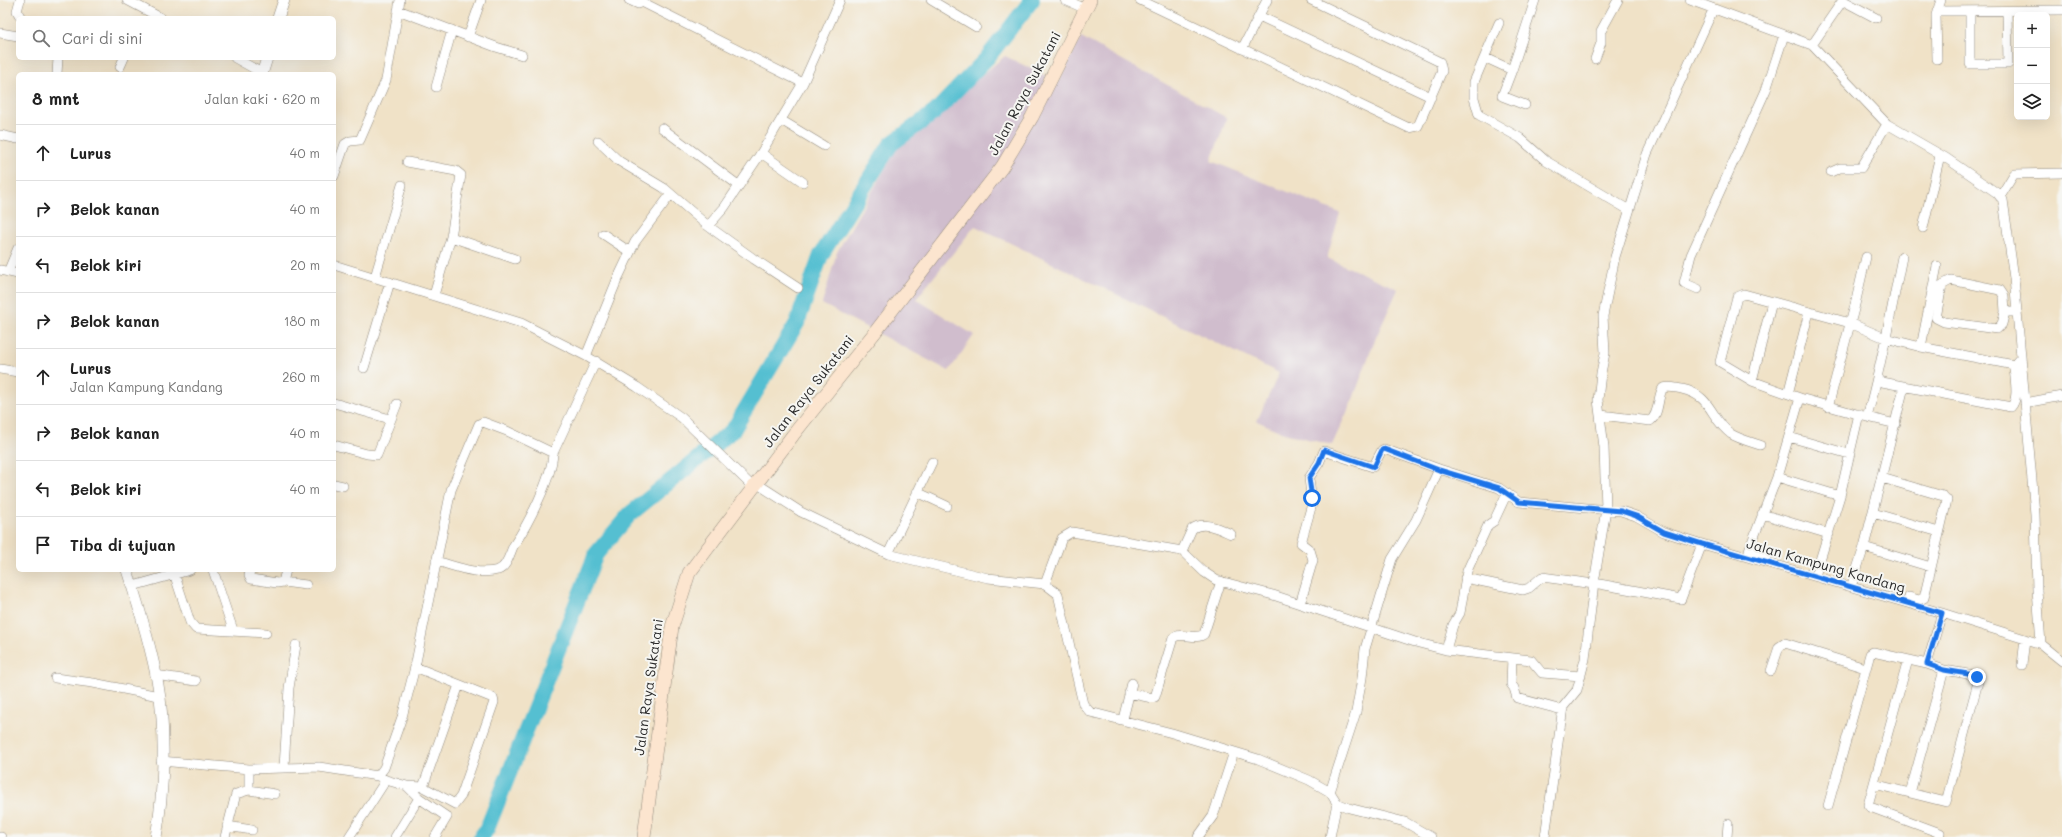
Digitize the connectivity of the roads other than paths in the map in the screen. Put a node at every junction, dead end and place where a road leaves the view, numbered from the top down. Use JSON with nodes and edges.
{"nodes":[{"id":1,"x":20,"y":0,"type":"edge"},
{"id":2,"x":127,"y":0,"type":"edge"},
{"id":3,"x":284,"y":0,"type":"edge"},
{"id":4,"x":400,"y":0,"type":"edge"},
{"id":5,"x":481,"y":0,"type":"edge"},
{"id":6,"x":628,"y":0,"type":"edge"},
{"id":7,"x":840,"y":0,"type":"edge"},
{"id":8,"x":931,"y":0,"type":"edge"},
{"id":9,"x":1065,"y":0,"type":"edge"},
{"id":10,"x":1140,"y":0,"type":"edge"},
{"id":11,"x":1268,"y":0,"type":"edge"},
{"id":12,"x":1311,"y":0,"type":"edge"},
{"id":13,"x":1535,"y":0,"type":"edge"},
{"id":14,"x":1618,"y":0,"type":"edge"},
{"id":15,"x":1690,"y":0,"type":"edge"},
{"id":16,"x":1842,"y":0,"type":"edge"},
{"id":17,"x":1941,"y":0,"type":"edge"},
{"id":18,"x":642,"y":1,"type":"edge"},
{"id":19,"x":1088,"y":4,"type":"edge"},
{"id":20,"x":398,"y":10,"type":"junction"},
{"id":21,"x":1713,"y":10,"type":"junction"},
{"id":22,"x":2062,"y":10,"type":"edge"},
{"id":23,"x":1937,"y":11,"type":"junction"},
{"id":24,"x":1970,"y":11,"type":"junction"},
{"id":25,"x":2007,"y":11,"type":"junction"},
{"id":26,"x":145,"y":14,"type":"edge"},
{"id":27,"x":20,"y":16,"type":"edge"},
{"id":28,"x":279,"y":16,"type":"edge"},
{"id":29,"x":1259,"y":16,"type":"junction"},
{"id":30,"x":1876,"y":18,"type":"dead end"},
{"id":31,"x":1499,"y":23,"type":"dead end"},
{"id":32,"x":976,"y":27,"type":"dead end"},
{"id":33,"x":452,"y":30,"type":"junction"},
{"id":34,"x":0,"y":33,"type":"edge"},
{"id":35,"x":16,"y":36,"type":"edge"},
{"id":36,"x":1784,"y":36,"type":"junction"},
{"id":37,"x":468,"y":37,"type":"junction"},
{"id":38,"x":1812,"y":45,"type":"junction"},
{"id":39,"x":1242,"y":49,"type":"junction"},
{"id":40,"x":522,"y":55,"type":"dead end"},
{"id":41,"x":1486,"y":58,"type":"junction"},
{"id":42,"x":1595,"y":59,"type":"dead end"},
{"id":43,"x":1936,"y":59,"type":"dead end"},
{"id":44,"x":58,"y":60,"type":"edge"},
{"id":45,"x":238,"y":60,"type":"edge"},
{"id":46,"x":266,"y":60,"type":"edge"},
{"id":47,"x":1512,"y":70,"type":"junction"},
{"id":48,"x":57,"y":72,"type":"edge"},
{"id":49,"x":259,"y":72,"type":"edge"},
{"id":50,"x":263,"y":72,"type":"edge"},
{"id":51,"x":803,"y":83,"type":"junction"},
{"id":52,"x":436,"y":87,"type":"dead end"},
{"id":53,"x":1431,"y":97,"type":"junction"},
{"id":54,"x":1525,"y":105,"type":"dead end"},
{"id":55,"x":781,"y":120,"type":"junction"},
{"id":56,"x":1887,"y":124,"type":"junction"},
{"id":57,"x":662,"y":128,"type":"dead end"},
{"id":58,"x":0,"y":135,"type":"edge"},
{"id":59,"x":16,"y":139,"type":"edge"},
{"id":60,"x":598,"y":141,"type":"dead end"},
{"id":61,"x":824,"y":146,"type":"dead end"},
{"id":62,"x":761,"y":153,"type":"junction"},
{"id":63,"x":1940,"y":155,"type":"junction"},
{"id":64,"x":407,"y":162,"type":"dead end"},
{"id":65,"x":336,"y":170,"type":"edge"},
{"id":66,"x":1831,"y":172,"type":"dead end"},
{"id":67,"x":2062,"y":173,"type":"edge"},
{"id":68,"x":802,"y":182,"type":"dead end"},
{"id":69,"x":402,"y":185,"type":"dead end"},
{"id":70,"x":738,"y":185,"type":"junction"},
{"id":71,"x":671,"y":194,"type":"junction"},
{"id":72,"x":2000,"y":197,"type":"junction"},
{"id":73,"x":1629,"y":210,"type":"junction"},
{"id":74,"x":708,"y":226,"type":"junction"},
{"id":75,"x":1923,"y":228,"type":"dead end"},
{"id":76,"x":603,"y":234,"type":"dead end"},
{"id":77,"x":451,"y":237,"type":"junction"},
{"id":78,"x":16,"y":251,"type":"edge"},
{"id":79,"x":630,"y":252,"type":"junction"},
{"id":80,"x":1866,"y":257,"type":"dead end"},
{"id":81,"x":1902,"y":258,"type":"dead end"},
{"id":82,"x":515,"y":259,"type":"dead end"},
{"id":83,"x":336,"y":266,"type":"edge"},
{"id":84,"x":1937,"y":266,"type":"dead end"},
{"id":85,"x":4,"y":271,"type":"edge"},
{"id":86,"x":16,"y":274,"type":"edge"},
{"id":87,"x":375,"y":277,"type":"junction"},
{"id":88,"x":390,"y":282,"type":"junction"},
{"id":89,"x":798,"y":288,"type":"dead end"},
{"id":90,"x":1698,"y":289,"type":"dead end"},
{"id":91,"x":434,"y":295,"type":"junction"},
{"id":92,"x":1772,"y":302,"type":"junction"},
{"id":93,"x":1809,"y":312,"type":"junction"},
{"id":94,"x":2005,"y":312,"type":"junction"},
{"id":95,"x":2017,"y":312,"type":"junction"},
{"id":96,"x":1850,"y":323,"type":"junction"},
{"id":97,"x":1885,"y":338,"type":"junction"},
{"id":98,"x":1921,"y":347,"type":"junction"},
{"id":99,"x":586,"y":356,"type":"junction"},
{"id":100,"x":2021,"y":357,"type":"junction"},
{"id":101,"x":596,"y":361,"type":"junction"},
{"id":102,"x":2014,"y":365,"type":"junction"},
{"id":103,"x":364,"y":368,"type":"dead end"},
{"id":104,"x":0,"y":369,"type":"edge"},
{"id":105,"x":16,"y":372,"type":"edge"},
{"id":106,"x":1752,"y":381,"type":"junction"},
{"id":107,"x":1877,"y":381,"type":"junction"},
{"id":108,"x":1906,"y":388,"type":"junction"},
{"id":109,"x":1788,"y":394,"type":"junction"},
{"id":110,"x":2062,"y":396,"type":"edge"},
{"id":111,"x":1800,"y":398,"type":"junction"},
{"id":112,"x":2025,"y":403,"type":"junction"},
{"id":113,"x":336,"y":404,"type":"edge"},
{"id":114,"x":397,"y":404,"type":"dead end"},
{"id":115,"x":1828,"y":407,"type":"junction"},
{"id":116,"x":1601,"y":415,"type":"junction"},
{"id":117,"x":1863,"y":415,"type":"junction"},
{"id":118,"x":390,"y":419,"type":"junction"},
{"id":119,"x":1896,"y":424,"type":"junction"},
{"id":120,"x":1789,"y":437,"type":"junction"},
{"id":121,"x":1760,"y":445,"type":"dead end"},
{"id":122,"x":336,"y":446,"type":"edge"},
{"id":123,"x":553,"y":453,"type":"junction"},
{"id":124,"x":1849,"y":454,"type":"junction"},
{"id":125,"x":932,"y":462,"type":"dead end"},
{"id":126,"x":1439,"y":470,"type":"junction"},
{"id":127,"x":1777,"y":477,"type":"junction"},
{"id":128,"x":1882,"y":478,"type":"junction"},
{"id":129,"x":336,"y":484,"type":"edge"},
{"id":130,"x":755,"y":485,"type":"junction"},
{"id":131,"x":343,"y":486,"type":"dead end"},
{"id":132,"x":918,"y":492,"type":"junction"},
{"id":133,"x":1507,"y":493,"type":"junction"},
{"id":134,"x":1840,"y":496,"type":"junction"},
{"id":135,"x":947,"y":506,"type":"dead end"},
{"id":136,"x":1606,"y":509,"type":"junction"},
{"id":137,"x":1873,"y":513,"type":"junction"},
{"id":138,"x":1762,"y":514,"type":"junction"},
{"id":139,"x":1939,"y":532,"type":"junction"},
{"id":140,"x":1231,"y":534,"type":"dead end"},
{"id":141,"x":1829,"y":534,"type":"junction"},
{"id":142,"x":1702,"y":544,"type":"junction"},
{"id":143,"x":1864,"y":547,"type":"junction"},
{"id":144,"x":1182,"y":551,"type":"junction"},
{"id":145,"x":888,"y":554,"type":"junction"},
{"id":146,"x":436,"y":561,"type":"junction"},
{"id":147,"x":1931,"y":567,"type":"junction"},
{"id":148,"x":128,"y":572,"type":"edge"},
{"id":149,"x":174,"y":572,"type":"edge"},
{"id":150,"x":214,"y":572,"type":"edge"},
{"id":151,"x":250,"y":572,"type":"edge"},
{"id":152,"x":286,"y":572,"type":"edge"},
{"id":153,"x":1816,"y":573,"type":"junction"},
{"id":154,"x":1465,"y":578,"type":"junction"},
{"id":155,"x":1221,"y":581,"type":"junction"},
{"id":156,"x":1853,"y":581,"type":"junction"},
{"id":157,"x":283,"y":582,"type":"junction"},
{"id":158,"x":1594,"y":583,"type":"junction"},
{"id":159,"x":1045,"y":584,"type":"junction"},
{"id":160,"x":306,"y":585,"type":"dead end"},
{"id":161,"x":133,"y":586,"type":"junction"},
{"id":162,"x":1300,"y":604,"type":"junction"},
{"id":163,"x":1942,"y":613,"type":"junction"},
{"id":164,"x":1370,"y":628,"type":"junction"},
{"id":165,"x":233,"y":630,"type":"junction"},
{"id":166,"x":266,"y":633,"type":"dead end"},
{"id":167,"x":2025,"y":639,"type":"junction"},
{"id":168,"x":2041,"y":644,"type":"junction"},
{"id":169,"x":296,"y":645,"type":"dead end"},
{"id":170,"x":1446,"y":650,"type":"junction"},
{"id":171,"x":1512,"y":658,"type":"junction"},
{"id":172,"x":1908,"y":660,"type":"junction"},
{"id":173,"x":2062,"y":660,"type":"edge"},
{"id":174,"x":1927,"y":664,"type":"junction"},
{"id":175,"x":2022,"y":665,"type":"dead end"},
{"id":176,"x":415,"y":667,"type":"junction"},
{"id":177,"x":1865,"y":668,"type":"junction"},
{"id":178,"x":1944,"y":670,"type":"junction"},
{"id":179,"x":1771,"y":671,"type":"dead end"},
{"id":180,"x":155,"y":675,"type":"junction"},
{"id":181,"x":1581,"y":676,"type":"junction"},
{"id":182,"x":55,"y":678,"type":"dead end"},
{"id":183,"x":196,"y":681,"type":"dead end"},
{"id":184,"x":1132,"y":682,"type":"dead end"},
{"id":185,"x":459,"y":686,"type":"junction"},
{"id":186,"x":1129,"y":693,"type":"junction"},
{"id":187,"x":159,"y":696,"type":"junction"},
{"id":188,"x":1562,"y":710,"type":"junction"},
{"id":189,"x":1123,"y":719,"type":"junction"},
{"id":190,"x":1234,"y":752,"type":"junction"},
{"id":191,"x":161,"y":761,"type":"junction"},
{"id":192,"x":284,"y":767,"type":"junction"},
{"id":193,"x":250,"y":769,"type":"junction"},
{"id":194,"x":382,"y":778,"type":"junction"},
{"id":195,"x":1874,"y":784,"type":"junction"},
{"id":196,"x":407,"y":786,"type":"junction"},
{"id":197,"x":423,"y":787,"type":"junction"},
{"id":198,"x":249,"y":790,"type":"junction"},
{"id":199,"x":1330,"y":792,"type":"junction"},
{"id":200,"x":1910,"y":793,"type":"junction"},
{"id":201,"x":275,"y":794,"type":"dead end"},
{"id":202,"x":419,"y":798,"type":"junction"},
{"id":203,"x":1337,"y":803,"type":"junction"},
{"id":204,"x":455,"y":804,"type":"junction"},
{"id":205,"x":1828,"y":806,"type":"dead end"},
{"id":206,"x":447,"y":817,"type":"junction"},
{"id":207,"x":1728,"y":824,"type":"dead end"},
{"id":208,"x":227,"y":826,"type":"junction"},
{"id":209,"x":252,"y":830,"type":"dead end"},
{"id":210,"x":156,"y":837,"type":"edge"},
{"id":211,"x":224,"y":837,"type":"edge"},
{"id":212,"x":349,"y":837,"type":"edge"},
{"id":213,"x":395,"y":837,"type":"edge"},
{"id":214,"x":435,"y":837,"type":"edge"},
{"id":215,"x":644,"y":837,"type":"edge"},
{"id":216,"x":1198,"y":837,"type":"edge"},
{"id":217,"x":1330,"y":837,"type":"edge"},
{"id":218,"x":1431,"y":837,"type":"edge"},
{"id":219,"x":1545,"y":837,"type":"edge"},
{"id":220,"x":1727,"y":837,"type":"edge"},
{"id":221,"x":1939,"y":837,"type":"edge"}],
"edges":[{"from":1,"to":27,"type":"street"},
{"from":2,"to":26,"type":"street"},
{"from":3,"to":28,"type":"street"},
{"from":4,"to":20,"type":"street"},
{"from":5,"to":37,"type":"street"},
{"from":6,"to":18,"type":"street"},
{"from":7,"to":51,"type":"street"},
{"from":8,"to":32,"type":"street"},
{"from":9,"to":19,"type":"street"},
{"from":10,"to":39,"type":"street"},
{"from":11,"to":29,"type":"street"},
{"from":12,"to":53,"type":"street"},
{"from":13,"to":47,"type":"street"},
{"from":14,"to":42,"type":"street"},
{"from":15,"to":21,"type":"street"},
{"from":16,"to":30,"type":"street"},
{"from":16,"to":38,"type":"street"},
{"from":17,"to":23,"type":"street"},
{"from":18,"to":51,"type":"street"},
{"from":19,"to":130,"type":"main road","name":"Jalan Raya Sukatani"},
{"from":20,"to":33,"type":"street"},
{"from":20,"to":65,"type":"street"},
{"from":21,"to":36,"type":"street"},
{"from":21,"to":73,"type":"street"},
{"from":22,"to":25,"type":"street"},
{"from":23,"to":24,"type":"street"},
{"from":23,"to":43,"type":"street"},
{"from":24,"to":25,"type":"street"},
{"from":24,"to":25,"type":"street"},
{"from":29,"to":39,"type":"street"},
{"from":29,"to":53,"type":"street"},
{"from":31,"to":41,"type":"street"},
{"from":33,"to":37,"type":"street"},
{"from":33,"to":52,"type":"street"},
{"from":34,"to":35,"type":"street"},
{"from":36,"to":38,"type":"street"},
{"from":36,"to":90,"type":"street"},
{"from":37,"to":40,"type":"street"},
{"from":38,"to":56,"type":"street"},
{"from":39,"to":53,"type":"street"},
{"from":41,"to":47,"type":"street"},
{"from":41,"to":73,"type":"street"},
{"from":44,"to":48,"type":"street"},
{"from":45,"to":49,"type":"street"},
{"from":46,"to":50,"type":"street"},
{"from":47,"to":54,"type":"street"},
{"from":51,"to":55,"type":"street"},
{"from":55,"to":61,"type":"street"},
{"from":55,"to":62,"type":"street"},
{"from":56,"to":63,"type":"street"},
{"from":56,"to":66,"type":"street"},
{"from":57,"to":70,"type":"street"},
{"from":58,"to":59,"type":"street"},
{"from":60,"to":71,"type":"street"},
{"from":62,"to":68,"type":"street"},
{"from":62,"to":70,"type":"street"},
{"from":63,"to":72,"type":"street"},
{"from":63,"to":75,"type":"street"},
{"from":64,"to":77,"type":"street"},
{"from":67,"to":72,"type":"street"},
{"from":69,"to":87,"type":"street"},
{"from":70,"to":74,"type":"street"},
{"from":71,"to":74,"type":"street"},
{"from":71,"to":79,"type":"street"},
{"from":72,"to":95,"type":"street"},
{"from":73,"to":116,"type":"street"},
{"from":74,"to":89,"type":"street"},
{"from":76,"to":79,"type":"street"},
{"from":77,"to":82,"type":"street"},
{"from":77,"to":91,"type":"street"},
{"from":78,"to":85,"type":"street"},
{"from":79,"to":99,"type":"street"},
{"from":80,"to":96,"type":"street"},
{"from":81,"to":97,"type":"street"},
{"from":83,"to":87,"type":"street"},
{"from":84,"to":98,"type":"street"},
{"from":85,"to":86,"type":"street"},
{"from":87,"to":88,"type":"street"},
{"from":88,"to":91,"type":"street"},
{"from":88,"to":103,"type":"street"},
{"from":91,"to":99,"type":"street"},
{"from":92,"to":93,"type":"street"},
{"from":92,"to":106,"type":"street"},
{"from":92,"to":106,"type":"street"},
{"from":93,"to":96,"type":"street"},
{"from":93,"to":109,"type":"street"},
{"from":94,"to":94,"type":"street"},
{"from":94,"to":95,"type":"street"},
{"from":95,"to":100,"type":"street"},
{"from":96,"to":97,"type":"street"},
{"from":96,"to":115,"type":"street"},
{"from":97,"to":98,"type":"street"},
{"from":97,"to":107,"type":"street"},
{"from":98,"to":102,"type":"street"},
{"from":99,"to":101,"type":"street"},
{"from":100,"to":102,"type":"street"},
{"from":100,"to":112,"type":"street"},
{"from":101,"to":123,"type":"street"},
{"from":101,"to":130,"type":"street"},
{"from":102,"to":108,"type":"street"},
{"from":104,"to":105,"type":"street"},
{"from":106,"to":109,"type":"street"},
{"from":107,"to":108,"type":"street"},
{"from":107,"to":117,"type":"street"},
{"from":108,"to":119,"type":"street"},
{"from":109,"to":111,"type":"street"},
{"from":110,"to":112,"type":"street"},
{"from":111,"to":115,"type":"street"},
{"from":111,"to":120,"type":"street"},
{"from":112,"to":168,"type":"street"},
{"from":113,"to":118,"type":"street"},
{"from":114,"to":118,"type":"street"},
{"from":115,"to":117,"type":"street"},
{"from":116,"to":121,"type":"street"},
{"from":116,"to":136,"type":"street"},
{"from":117,"to":119,"type":"street"},
{"from":117,"to":124,"type":"street"},
{"from":118,"to":122,"type":"street"},
{"from":119,"to":128,"type":"street"},
{"from":120,"to":124,"type":"street"},
{"from":120,"to":127,"type":"street"},
{"from":123,"to":146,"type":"street"},
{"from":123,"to":146,"type":"street"},
{"from":124,"to":134,"type":"street"},
{"from":125,"to":132,"type":"street"},
{"from":126,"to":133,"type":"street","name":"Jalan Kampung Kandang"},
{"from":126,"to":162,"type":"street","name":"Jalan Kampung Kandang"},
{"from":126,"to":164,"type":"street"},
{"from":127,"to":134,"type":"street"},
{"from":127,"to":138,"type":"street"},
{"from":128,"to":137,"type":"street"},
{"from":128,"to":139,"type":"street"},
{"from":129,"to":131,"type":"street"},
{"from":130,"to":145,"type":"street"},
{"from":130,"to":215,"type":"main road","name":"Jalan Raya Sukatani"},
{"from":132,"to":135,"type":"street"},
{"from":132,"to":145,"type":"street"},
{"from":133,"to":136,"type":"street","name":"Jalan Kampung Kandang"},
{"from":133,"to":154,"type":"street"},
{"from":134,"to":141,"type":"street"},
{"from":136,"to":142,"type":"street","name":"Jalan Kampung Kandang"},
{"from":136,"to":158,"type":"street"},
{"from":137,"to":139,"type":"street"},
{"from":137,"to":143,"type":"street"},
{"from":138,"to":141,"type":"street"},
{"from":138,"to":153,"type":"street"},
{"from":139,"to":147,"type":"street"},
{"from":140,"to":144,"type":"street"},
{"from":141,"to":153,"type":"street"},
{"from":142,"to":153,"type":"street","name":"Jalan Kampung Kandang"},
{"from":142,"to":158,"type":"street"},
{"from":143,"to":147,"type":"street"},
{"from":143,"to":156,"type":"street"},
{"from":144,"to":155,"type":"street"},
{"from":144,"to":159,"type":"street"},
{"from":145,"to":159,"type":"street"},
{"from":146,"to":176,"type":"street"},
{"from":147,"to":156,"type":"street"},
{"from":148,"to":161,"type":"street"},
{"from":149,"to":161,"type":"street"},
{"from":149,"to":165,"type":"street"},
{"from":150,"to":165,"type":"street"},
{"from":151,"to":157,"type":"street"},
{"from":152,"to":157,"type":"street"},
{"from":153,"to":156,"type":"street"},
{"from":153,"to":163,"type":"street","name":"Jalan Kampung Kandang"},
{"from":154,"to":158,"type":"street"},
{"from":154,"to":170,"type":"street"},
{"from":155,"to":162,"type":"street"},
{"from":155,"to":186,"type":"street"},
{"from":157,"to":160,"type":"street"},
{"from":158,"to":181,"type":"street"},
{"from":159,"to":189,"type":"street"},
{"from":161,"to":180,"type":"street"},
{"from":162,"to":164,"type":"street"},
{"from":163,"to":167,"type":"street","name":"Jalan Kampung Kandang"},
{"from":163,"to":174,"type":"street"},
{"from":164,"to":170,"type":"street"},
{"from":164,"to":199,"type":"street"},
{"from":165,"to":166,"type":"street"},
{"from":167,"to":168,"type":"street","name":"Jalan Kampung Kandang"},
{"from":167,"to":175,"type":"street"},
{"from":168,"to":173,"type":"street","name":"Jalan Kampung Kandang"},
{"from":169,"to":192,"type":"street"},
{"from":170,"to":171,"type":"street"},
{"from":171,"to":181,"type":"street"},
{"from":171,"to":188,"type":"street"},
{"from":172,"to":174,"type":"street"},
{"from":172,"to":177,"type":"street"},
{"from":172,"to":195,"type":"street"},
{"from":174,"to":178,"type":"street"},
{"from":176,"to":185,"type":"street"},
{"from":176,"to":194,"type":"street"},
{"from":177,"to":179,"type":"street"},
{"from":177,"to":205,"type":"street"},
{"from":178,"to":200,"type":"street"},
{"from":178,"to":200,"type":"street"},
{"from":180,"to":183,"type":"street"},
{"from":180,"to":187,"type":"street"},
{"from":181,"to":188,"type":"street"},
{"from":182,"to":187,"type":"street"},
{"from":184,"to":186,"type":"street"},
{"from":185,"to":197,"type":"street"},
{"from":185,"to":204,"type":"street"},
{"from":186,"to":189,"type":"street"},
{"from":187,"to":191,"type":"street"},
{"from":188,"to":219,"type":"street"},
{"from":189,"to":190,"type":"street"},
{"from":190,"to":199,"type":"street"},
{"from":190,"to":216,"type":"street"},
{"from":191,"to":193,"type":"street"},
{"from":191,"to":210,"type":"street"},
{"from":192,"to":193,"type":"street"},
{"from":192,"to":194,"type":"street"},
{"from":193,"to":198,"type":"street"},
{"from":194,"to":196,"type":"street"},
{"from":194,"to":212,"type":"street"},
{"from":195,"to":200,"type":"street"},
{"from":195,"to":221,"type":"street"},
{"from":196,"to":197,"type":"street"},
{"from":196,"to":202,"type":"street"},
{"from":197,"to":204,"type":"street"},
{"from":198,"to":201,"type":"street"},
{"from":198,"to":208,"type":"street"},
{"from":199,"to":203,"type":"street"},
{"from":202,"to":206,"type":"street"},
{"from":202,"to":213,"type":"street"},
{"from":203,"to":217,"type":"street"},
{"from":203,"to":218,"type":"street"},
{"from":204,"to":206,"type":"street"},
{"from":206,"to":214,"type":"street"},
{"from":207,"to":220,"type":"street"},
{"from":208,"to":209,"type":"street"},
{"from":208,"to":211,"type":"street"}]}
